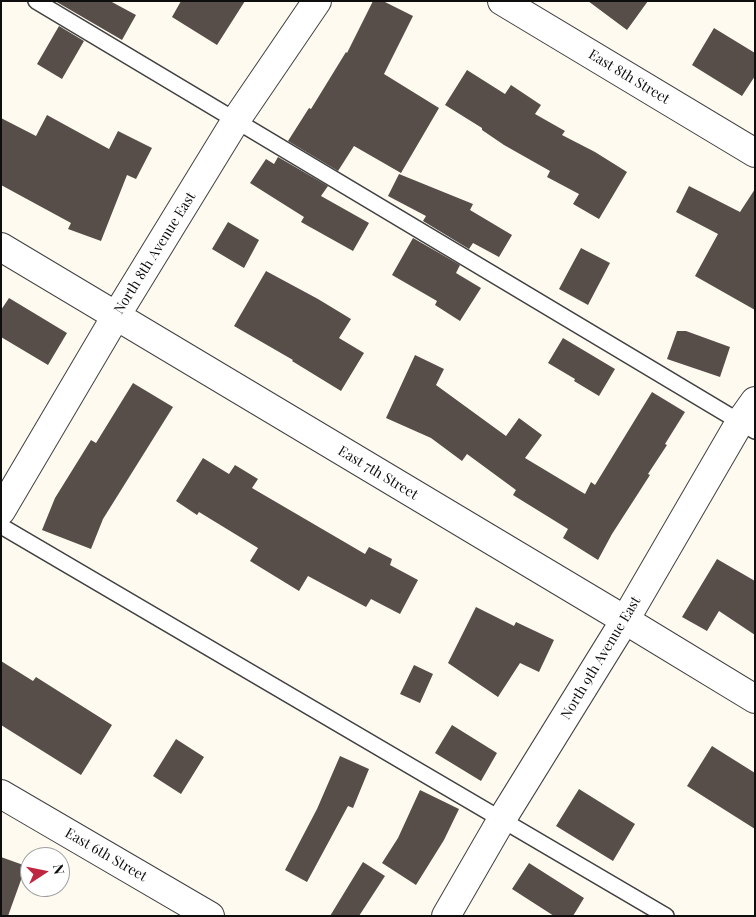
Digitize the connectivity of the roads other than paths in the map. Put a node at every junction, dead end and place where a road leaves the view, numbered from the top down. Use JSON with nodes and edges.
{"nodes":[{"id":1,"x":36,"y":1,"type":"edge"},
{"id":2,"x":317,"y":1,"type":"edge"},
{"id":3,"x":502,"y":1,"type":"edge"},
{"id":4,"x":236,"y":120,"type":"junction"},
{"id":5,"x":755,"y":153,"type":"edge"},
{"id":6,"x":1,"y":247,"type":"edge"},
{"id":7,"x":116,"y":316,"type":"junction"},
{"id":8,"x":750,"y":418,"type":"edge"},
{"id":9,"x":1,"y":510,"type":"edge"},
{"id":10,"x":1,"y":526,"type":"edge"},
{"id":11,"x":625,"y":620,"type":"junction"},
{"id":12,"x":755,"y":699,"type":"edge"},
{"id":13,"x":1,"y":794,"type":"edge"},
{"id":14,"x":502,"y":819,"type":"junction"},
{"id":15,"x":210,"y":916,"type":"edge"},
{"id":16,"x":446,"y":916,"type":"edge"},
{"id":17,"x":666,"y":916,"type":"edge"}],
"edges":[{"from":1,"to":4,"type":"lane"},
{"from":2,"to":4,"type":"street","name":"North 8th Avenue East"},
{"from":3,"to":5,"type":"street","name":"East 8th Street"},
{"from":4,"to":7,"type":"street","name":"North 8th Avenue East"},
{"from":4,"to":8,"type":"lane"},
{"from":6,"to":7,"type":"street","name":"East 7th Street"},
{"from":7,"to":9,"type":"street","name":"North 8th Avenue East"},
{"from":7,"to":11,"type":"street","name":"East 7th Street"},
{"from":8,"to":11,"type":"street","name":"North 9th Avenue East"},
{"from":10,"to":14,"type":"lane"},
{"from":11,"to":12,"type":"street","name":"East 7th Street"},
{"from":11,"to":14,"type":"street","name":"North 9th Avenue East"},
{"from":13,"to":15,"type":"street","name":"East 6th Street"},
{"from":14,"to":16,"type":"street","name":"North 9th Avenue East"},
{"from":14,"to":17,"type":"lane"}]}
